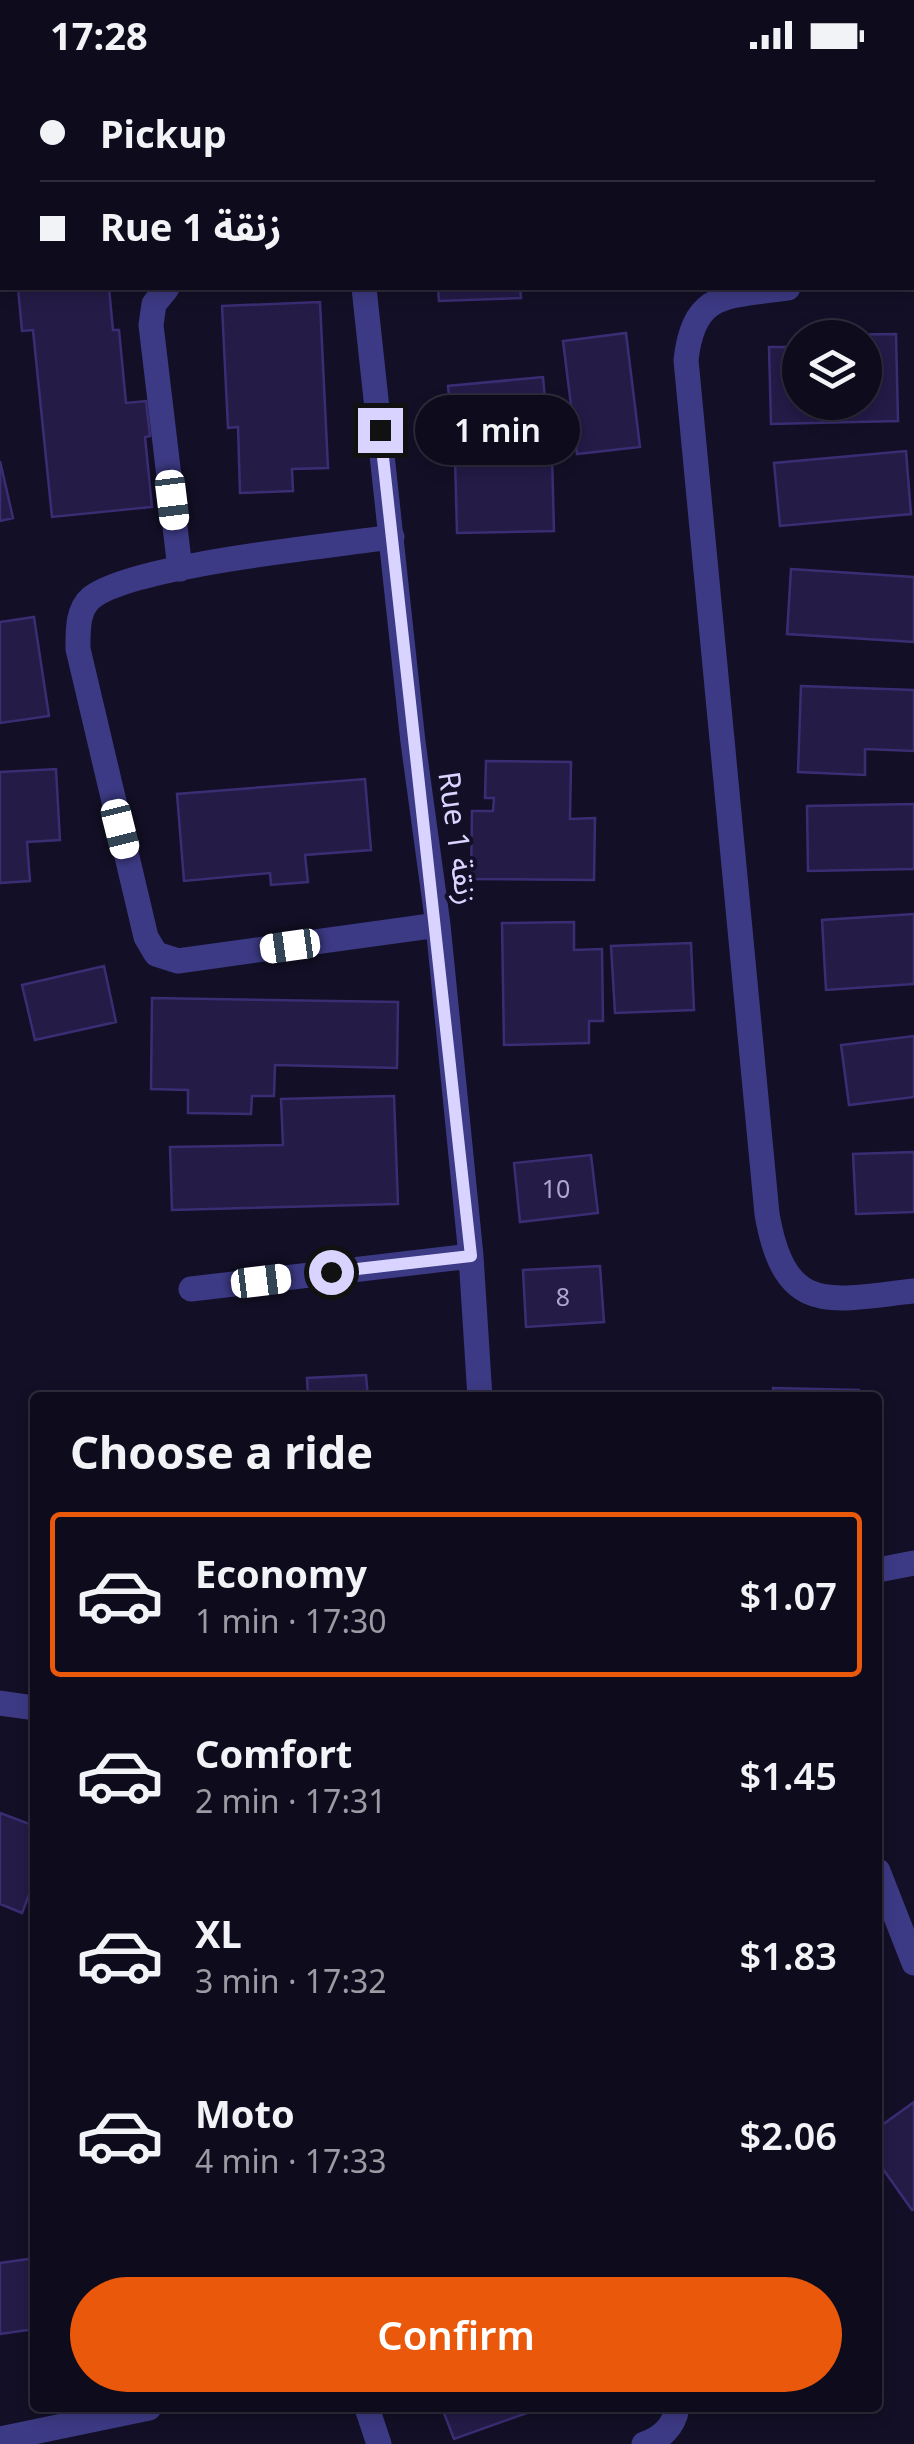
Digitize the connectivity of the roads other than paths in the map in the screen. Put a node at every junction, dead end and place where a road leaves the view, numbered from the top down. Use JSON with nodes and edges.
{"nodes":[{"id":1,"x":165,"y":290,"type":"edge"},
{"id":2,"x":364,"y":290,"type":"edge"},
{"id":3,"x":775,"y":290,"type":"edge"},
{"id":4,"x":392,"y":537,"type":"junction"},
{"id":5,"x":180,"y":569,"type":"junction"},
{"id":6,"x":438,"y":924,"type":"junction"},
{"id":7,"x":471,"y":1256,"type":"junction"},
{"id":8,"x":191,"y":1289,"type":"dead end"},
{"id":9,"x":914,"y":1292,"type":"edge"},
{"id":10,"x":480,"y":1392,"type":"edge"},
{"id":11,"x":914,"y":1563,"type":"edge"},
{"id":12,"x":882,"y":1569,"type":"edge"},
{"id":13,"x":0,"y":1702,"type":"edge"},
{"id":14,"x":30,"y":1707,"type":"edge"},
{"id":15,"x":882,"y":1881,"type":"edge"},
{"id":16,"x":914,"y":1963,"type":"edge"},
{"id":17,"x":129,"y":2412,"type":"edge"},
{"id":18,"x":368,"y":2412,"type":"edge"},
{"id":19,"x":677,"y":2412,"type":"edge"},
{"id":20,"x":0,"y":2439,"type":"edge"},
{"id":21,"x":379,"y":2444,"type":"edge"},
{"id":22,"x":644,"y":2444,"type":"edge"}],
"edges":[{"from":1,"to":5,"type":"street"},
{"from":2,"to":4,"type":"street","name":"Rue 1 زنقة"},
{"from":3,"to":9,"type":"street"},
{"from":4,"to":5,"type":"street"},
{"from":4,"to":6,"type":"street","name":"Rue 1 زنقة"},
{"from":5,"to":6,"type":"street"},
{"from":6,"to":7,"type":"street","name":"Rue 1 زنقة"},
{"from":7,"to":8,"type":"street"},
{"from":7,"to":10,"type":"street","name":"Rue 1 زنقة"},
{"from":11,"to":12,"type":"street"},
{"from":13,"to":14,"type":"street"},
{"from":15,"to":16,"type":"street"},
{"from":17,"to":20,"type":"street"},
{"from":18,"to":21,"type":"street"},
{"from":19,"to":22,"type":"street"}]}
